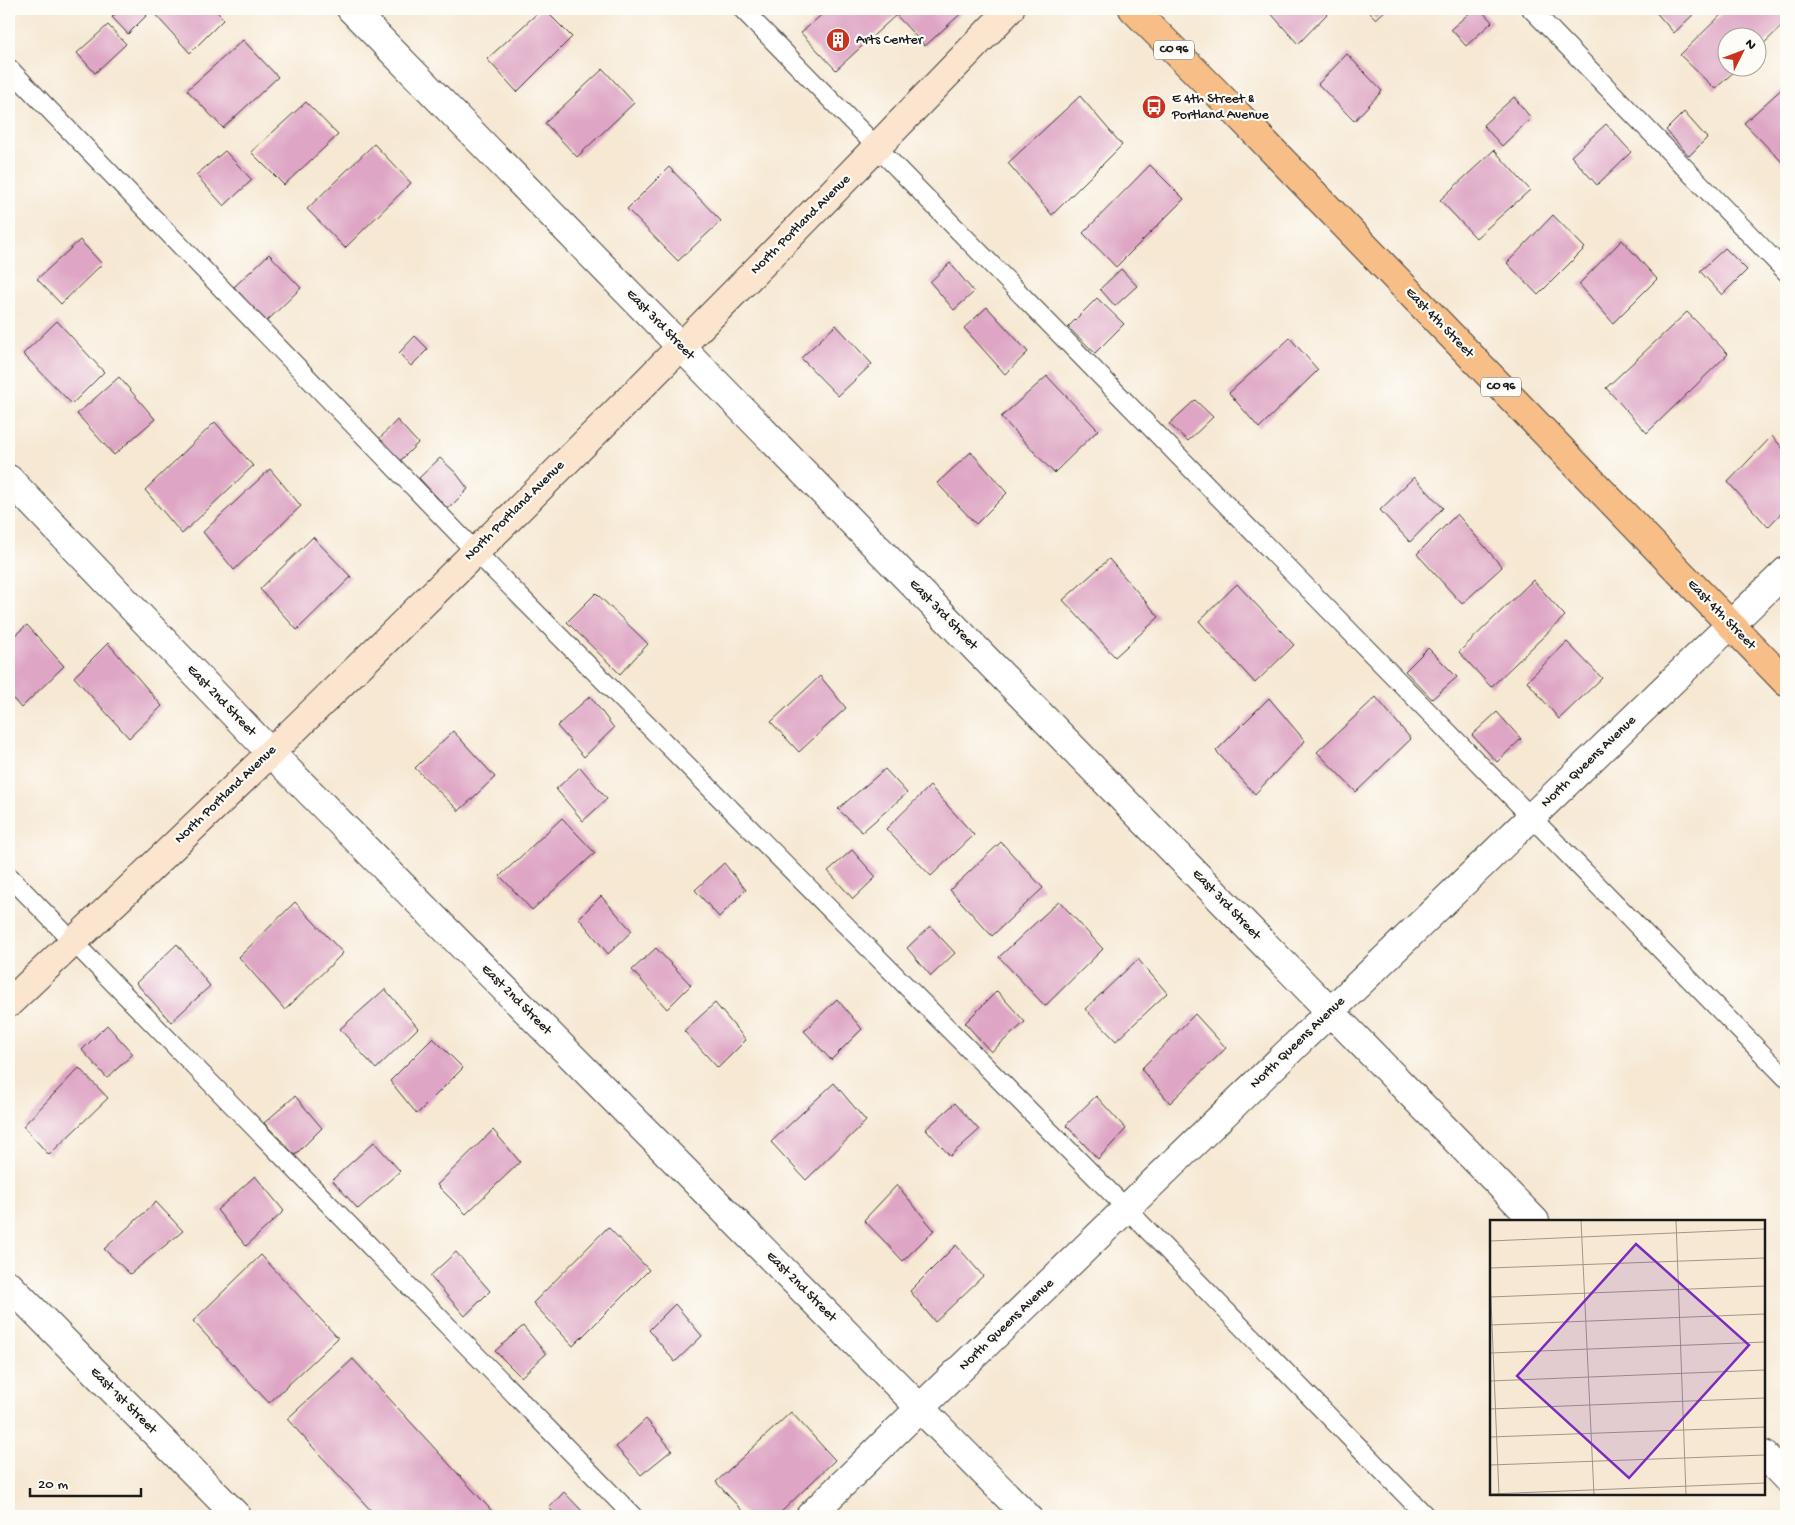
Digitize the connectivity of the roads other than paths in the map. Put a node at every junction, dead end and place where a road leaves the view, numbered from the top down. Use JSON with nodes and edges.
{"nodes":[{"id":1,"x":351,"y":9,"type":"edge"},
{"id":2,"x":742,"y":9,"type":"edge"},
{"id":3,"x":1010,"y":9,"type":"edge"},
{"id":4,"x":1133,"y":9,"type":"edge"},
{"id":5,"x":1531,"y":9,"type":"edge"},
{"id":6,"x":9,"y":68,"type":"edge"},
{"id":7,"x":878,"y":147,"type":"junction"},
{"id":8,"x":1786,"y":272,"type":"edge"},
{"id":9,"x":681,"y":346,"type":"junction"},
{"id":10,"x":9,"y":479,"type":"edge"},
{"id":11,"x":475,"y":551,"type":"junction"},
{"id":12,"x":1786,"y":572,"type":"edge"},
{"id":13,"x":1730,"y":625,"type":"junction"},
{"id":14,"x":1786,"y":682,"type":"edge"},
{"id":15,"x":270,"y":752,"type":"junction"},
{"id":16,"x":1532,"y":816,"type":"junction"},
{"id":17,"x":9,"y":876,"type":"edge"},
{"id":18,"x":73,"y":942,"type":"junction"},
{"id":19,"x":9,"y":1003,"type":"edge"},
{"id":20,"x":1331,"y":1012,"type":"junction"},
{"id":21,"x":1786,"y":1078,"type":"edge"},
{"id":22,"x":1127,"y":1209,"type":"junction"},
{"id":23,"x":1534,"y":1220,"type":"edge"},
{"id":24,"x":9,"y":1285,"type":"edge"},
{"id":25,"x":921,"y":1408,"type":"junction"},
{"id":26,"x":1765,"y":1456,"type":"edge"},
{"id":27,"x":1786,"y":1478,"type":"edge"},
{"id":28,"x":237,"y":1516,"type":"edge"},
{"id":29,"x":633,"y":1516,"type":"edge"},
{"id":30,"x":810,"y":1516,"type":"edge"},
{"id":31,"x":1027,"y":1516,"type":"edge"},
{"id":32,"x":1426,"y":1516,"type":"edge"}],
"edges":[{"from":1,"to":9,"type":"street","name":"East 3rd Street"},
{"from":2,"to":7,"type":"lane"},
{"from":3,"to":7,"type":"street","name":"North Portland Avenue"},
{"from":4,"to":13,"type":"main road","name":"East 4th Street","number":"CO 96"},
{"from":5,"to":8,"type":"lane"},
{"from":6,"to":11,"type":"lane"},
{"from":7,"to":9,"type":"street","name":"North Portland Avenue"},
{"from":7,"to":16,"type":"lane"},
{"from":9,"to":11,"type":"street","name":"North Portland Avenue"},
{"from":9,"to":20,"type":"street","name":"East 3rd Street"},
{"from":10,"to":15,"type":"street","name":"East 2nd Street"},
{"from":11,"to":15,"type":"street","name":"North Portland Avenue"},
{"from":11,"to":22,"type":"lane"},
{"from":12,"to":13,"type":"street","name":"North Queens Avenue"},
{"from":13,"to":14,"type":"main road","name":"East 4th Street","number":"CO 96"},
{"from":13,"to":16,"type":"street","name":"North Queens Avenue"},
{"from":15,"to":18,"type":"street","name":"North Portland Avenue"},
{"from":15,"to":25,"type":"street","name":"East 2nd Street"},
{"from":16,"to":20,"type":"street","name":"North Queens Avenue"},
{"from":16,"to":21,"type":"lane"},
{"from":17,"to":18,"type":"lane"},
{"from":18,"to":19,"type":"street","name":"North Portland Avenue"},
{"from":18,"to":29,"type":"lane"},
{"from":20,"to":22,"type":"street","name":"North Queens Avenue"},
{"from":20,"to":23,"type":"street","name":"East 3rd Street"},
{"from":22,"to":25,"type":"street","name":"North Queens Avenue"},
{"from":22,"to":32,"type":"lane"},
{"from":24,"to":28,"type":"street","name":"East 1st Street"},
{"from":25,"to":30,"type":"street","name":"North Queens Avenue"},
{"from":25,"to":31,"type":"street","name":"East 2nd Street"},
{"from":26,"to":27,"type":"street"}]}
